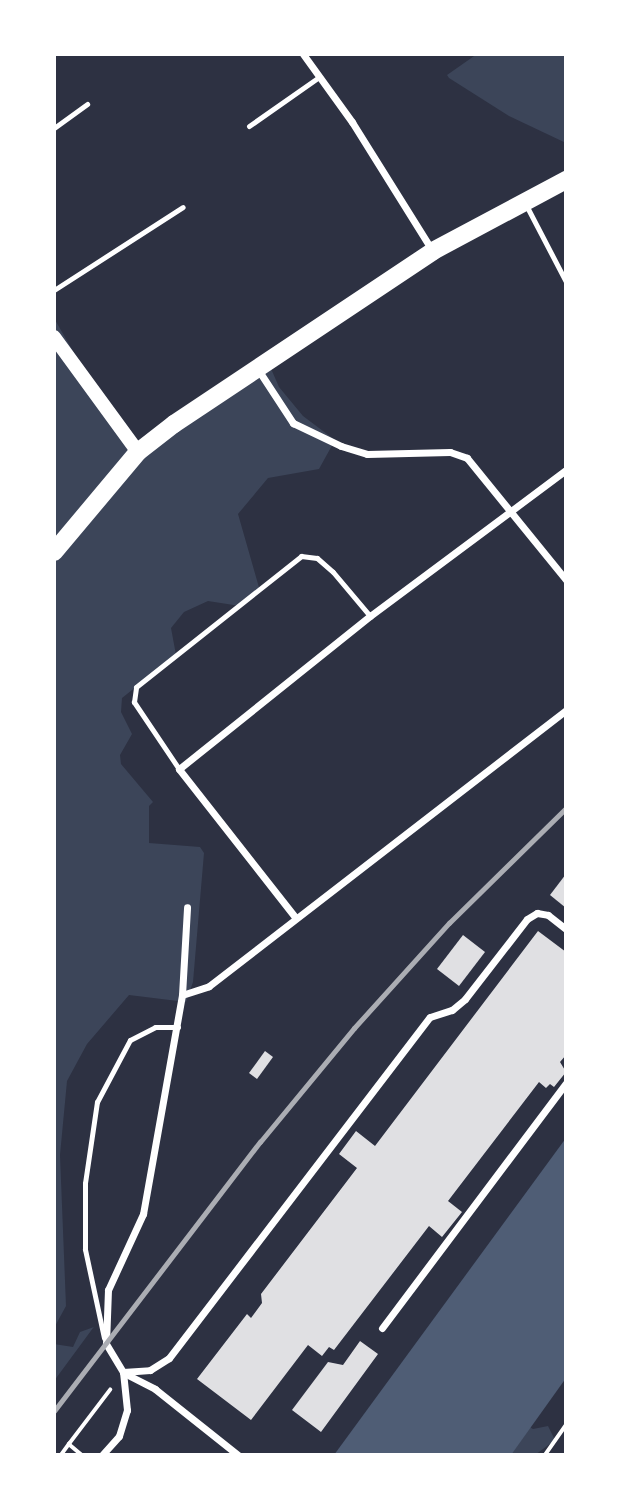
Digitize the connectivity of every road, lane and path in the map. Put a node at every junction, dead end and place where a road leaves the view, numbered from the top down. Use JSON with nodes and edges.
{"nodes":[{"id":1,"x":303,"y":54,"type":"edge"},
{"id":2,"x":319,"y":77,"type":"junction"},
{"id":3,"x":87,"y":104,"type":"dead end"},
{"id":4,"x":249,"y":126,"type":"dead end"},
{"id":5,"x":54,"y":128,"type":"edge"},
{"id":6,"x":566,"y":180,"type":"edge"},
{"id":7,"x":524,"y":202,"type":"junction"},
{"id":8,"x":183,"y":207,"type":"dead end"},
{"id":9,"x":433,"y":251,"type":"junction"},
{"id":10,"x":566,"y":282,"type":"edge"},
{"id":11,"x":54,"y":290,"type":"edge"},
{"id":12,"x":54,"y":337,"type":"edge"},
{"id":13,"x":256,"y":368,"type":"junction"},
{"id":14,"x":138,"y":452,"type":"junction"},
{"id":15,"x":566,"y":470,"type":"edge"},
{"id":16,"x":508,"y":512,"type":"junction"},
{"id":17,"x":54,"y":552,"type":"edge"},
{"id":18,"x":566,"y":580,"type":"edge"},
{"id":19,"x":370,"y":616,"type":"junction"},
{"id":20,"x":566,"y":710,"type":"edge"},
{"id":21,"x":179,"y":769,"type":"junction"},
{"id":22,"x":187,"y":907,"type":"dead end"},
{"id":23,"x":295,"y":918,"type":"junction"},
{"id":24,"x":566,"y":929,"type":"edge"},
{"id":25,"x":182,"y":995,"type":"junction"},
{"id":26,"x":178,"y":1027,"type":"junction"},
{"id":27,"x":566,"y":1083,"type":"edge"},
{"id":28,"x":382,"y":1328,"type":"dead end"},
{"id":29,"x":106,"y":1344,"type":"junction"},
{"id":30,"x":123,"y":1373,"type":"junction"},
{"id":31,"x":566,"y":1425,"type":"edge"},
{"id":32,"x":69,"y":1444,"type":"junction"},
{"id":33,"x":61,"y":1455,"type":"edge"},
{"id":34,"x":82,"y":1455,"type":"edge"},
{"id":35,"x":102,"y":1455,"type":"edge"},
{"id":36,"x":238,"y":1455,"type":"edge"},
{"id":37,"x":545,"y":1455,"type":"edge"}],
"edges":[{"from":1,"to":2,"type":"street"},
{"from":2,"to":4,"type":"lane"},
{"from":2,"to":9,"type":"street"},
{"from":3,"to":5,"type":"lane"},
{"from":6,"to":7,"type":"main road"},
{"from":7,"to":9,"type":"main road"},
{"from":7,"to":10,"type":"lane"},
{"from":8,"to":11,"type":"lane"},
{"from":9,"to":13,"type":"main road"},
{"from":12,"to":14,"type":"main road"},
{"from":13,"to":14,"type":"main road"},
{"from":13,"to":16,"type":"street"},
{"from":14,"to":17,"type":"main road"},
{"from":15,"to":16,"type":"street"},
{"from":16,"to":18,"type":"street"},
{"from":16,"to":19,"type":"street"},
{"from":19,"to":21,"type":"street"},
{"from":19,"to":21,"type":"lane"},
{"from":20,"to":23,"type":"street"},
{"from":21,"to":23,"type":"street"},
{"from":22,"to":25,"type":"street"},
{"from":23,"to":25,"type":"street"},
{"from":24,"to":30,"type":"street"},
{"from":25,"to":26,"type":"street"},
{"from":26,"to":29,"type":"street"},
{"from":26,"to":29,"type":"lane"},
{"from":27,"to":28,"type":"street"},
{"from":29,"to":30,"type":"street"},
{"from":30,"to":32,"type":"path"},
{"from":30,"to":35,"type":"street"},
{"from":30,"to":36,"type":"street"},
{"from":31,"to":37,"type":"path"},
{"from":32,"to":33,"type":"path"},
{"from":32,"to":34,"type":"path"}]}
